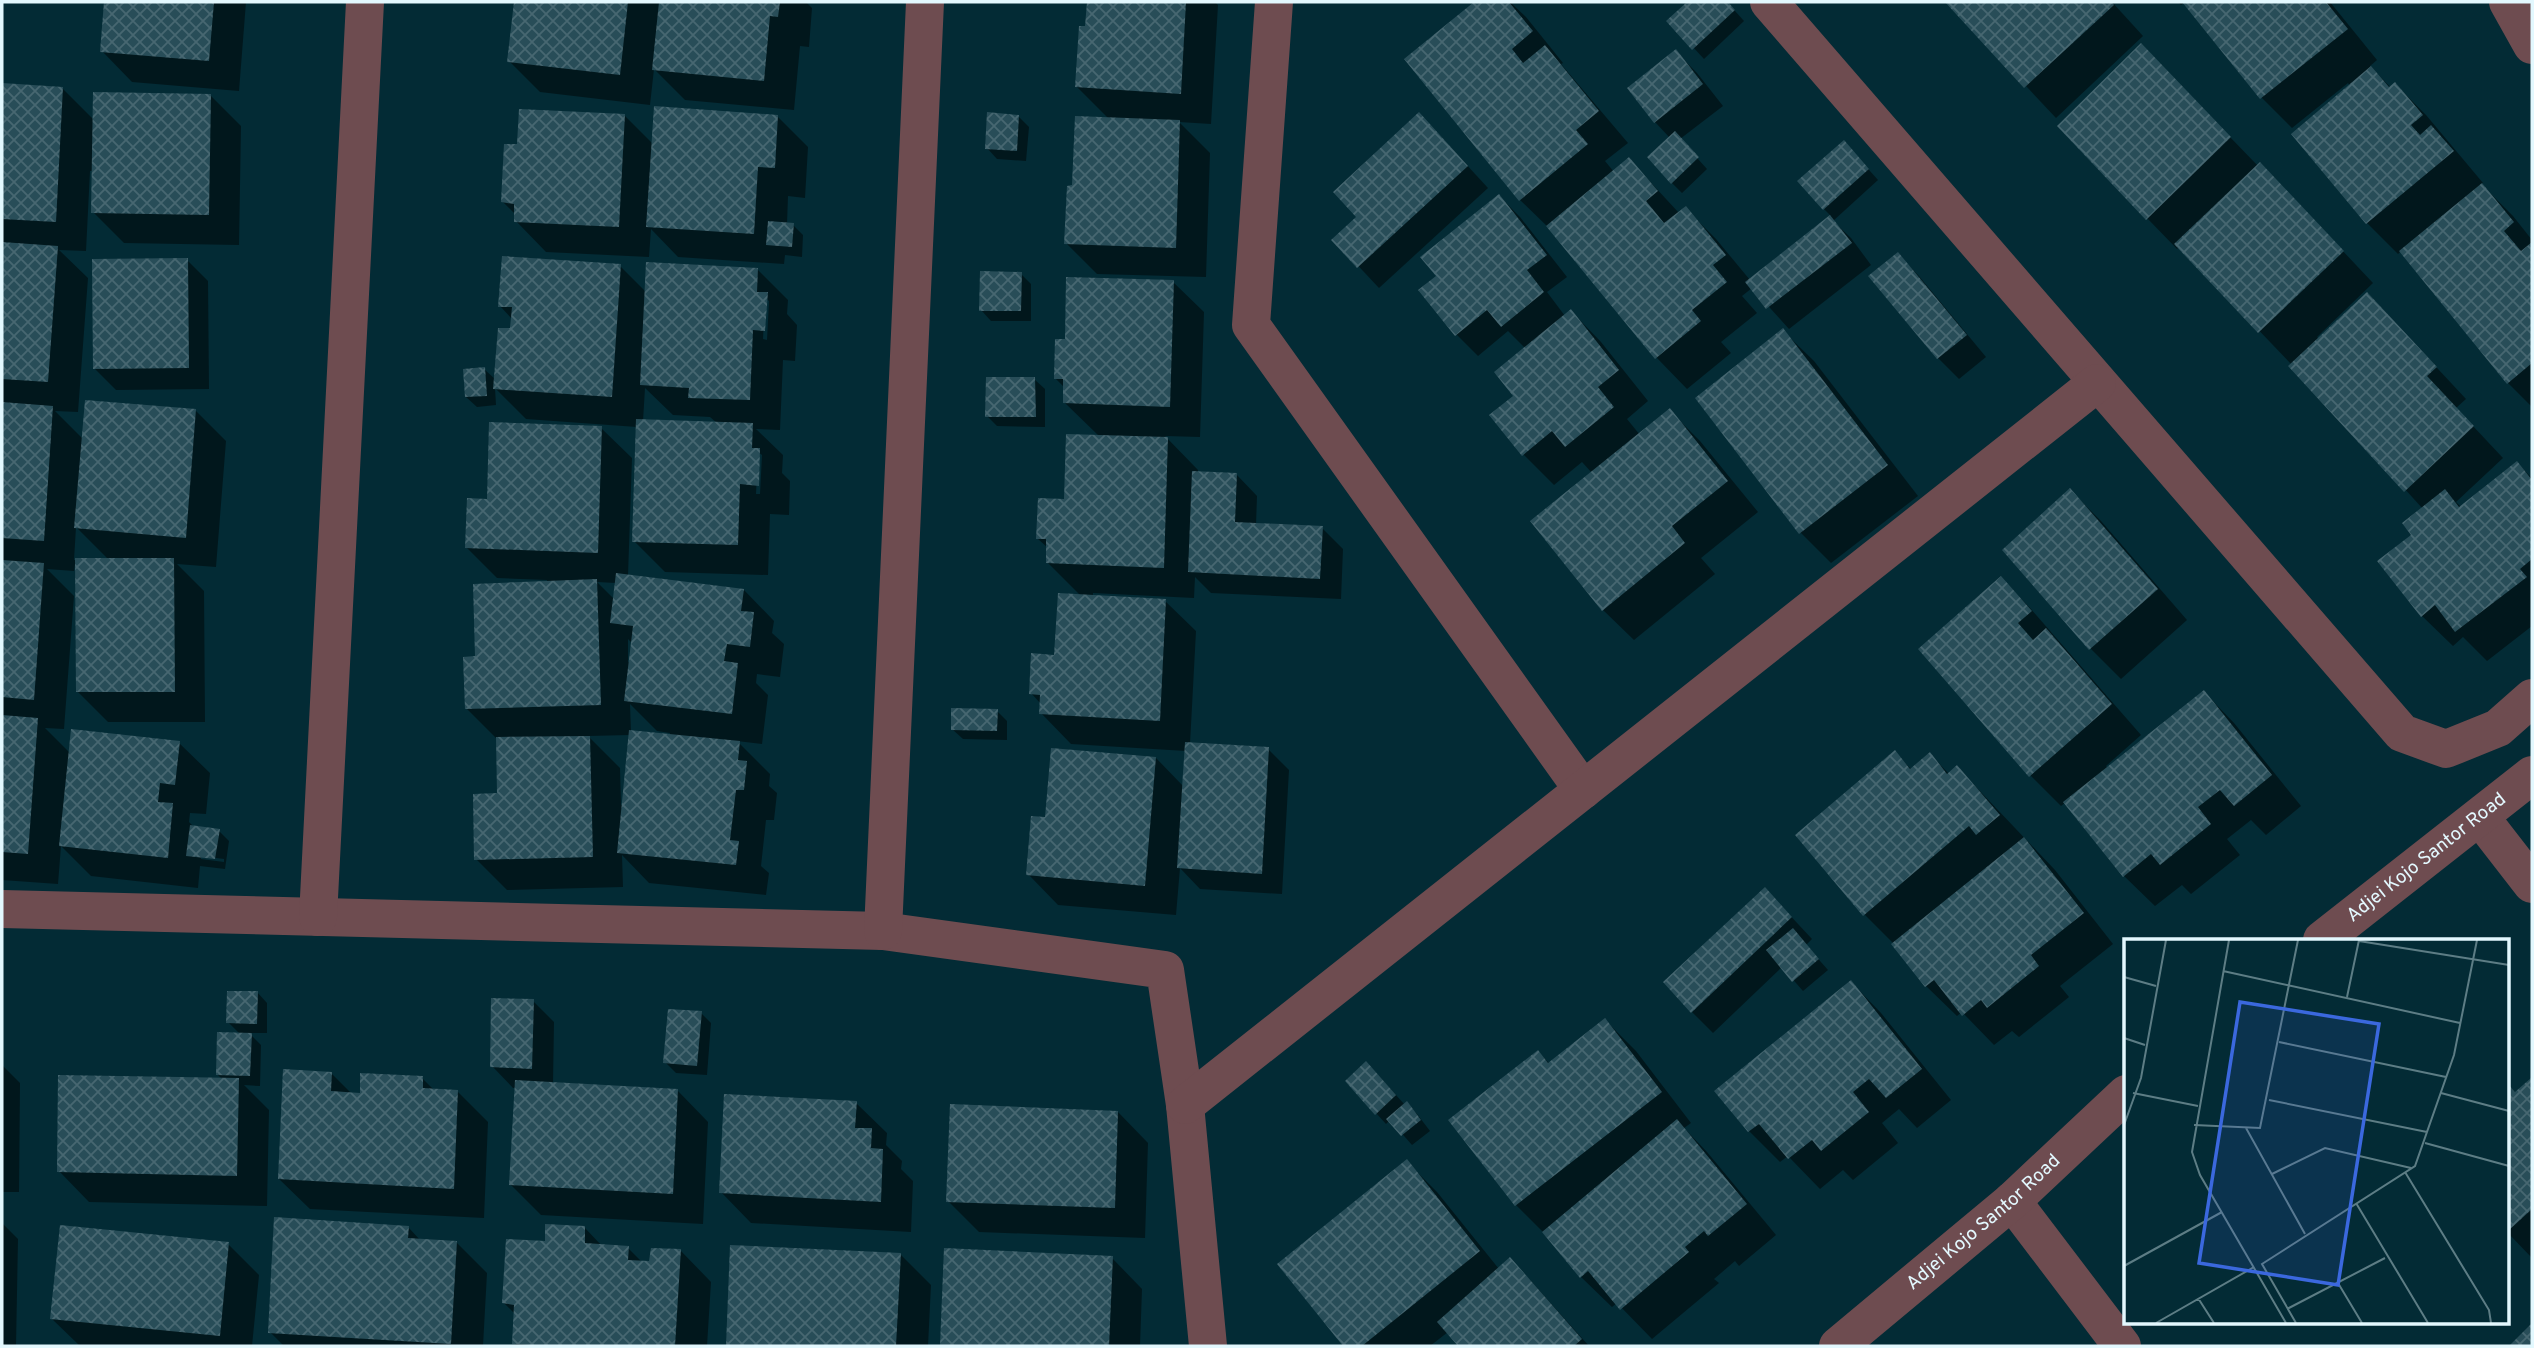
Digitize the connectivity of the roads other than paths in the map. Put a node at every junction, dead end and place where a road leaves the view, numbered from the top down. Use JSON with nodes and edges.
{"nodes":[{"id":1,"x":365,"y":2,"type":"edge"},
{"id":2,"x":925,"y":2,"type":"edge"},
{"id":3,"x":1274,"y":2,"type":"edge"},
{"id":4,"x":1769,"y":2,"type":"edge"},
{"id":5,"x":2508,"y":2,"type":"edge"},
{"id":6,"x":2532,"y":46,"type":"edge"},
{"id":7,"x":2097,"y":383,"type":"junction"},
{"id":8,"x":2532,"y":698,"type":"edge"},
{"id":9,"x":2532,"y":775,"type":"edge"},
{"id":10,"x":1583,"y":790,"type":"junction"},
{"id":11,"x":2480,"y":817,"type":"junction"},
{"id":12,"x":2532,"y":884,"type":"edge"},
{"id":13,"x":2,"y":909,"type":"edge"},
{"id":14,"x":318,"y":917,"type":"junction"},
{"id":15,"x":883,"y":931,"type":"junction"},
{"id":16,"x":2323,"y":939,"type":"edge"},
{"id":17,"x":2124,"y":1096,"type":"edge"},
{"id":18,"x":1185,"y":1105,"type":"junction"},
{"id":19,"x":2012,"y":1200,"type":"junction"},
{"id":20,"x":1208,"y":1346,"type":"edge"},
{"id":21,"x":1838,"y":1346,"type":"edge"},
{"id":22,"x":2122,"y":1346,"type":"edge"}],
"edges":[{"from":1,"to":14,"type":"street"},
{"from":2,"to":15,"type":"street"},
{"from":3,"to":10,"type":"street"},
{"from":4,"to":7,"type":"street"},
{"from":5,"to":6,"type":"street"},
{"from":7,"to":8,"type":"street"},
{"from":7,"to":10,"type":"street"},
{"from":9,"to":11,"type":"street","name":"Adjei Kojo Santor Road"},
{"from":10,"to":18,"type":"street"},
{"from":11,"to":12,"type":"street"},
{"from":11,"to":16,"type":"street","name":"Adjei Kojo Santor Road"},
{"from":13,"to":14,"type":"street"},
{"from":14,"to":15,"type":"street"},
{"from":15,"to":18,"type":"street"},
{"from":17,"to":19,"type":"street","name":"Adjei Kojo Santor Road"},
{"from":18,"to":20,"type":"street"},
{"from":19,"to":21,"type":"street","name":"Adjei Kojo Santor Road"},
{"from":19,"to":22,"type":"street"}]}
